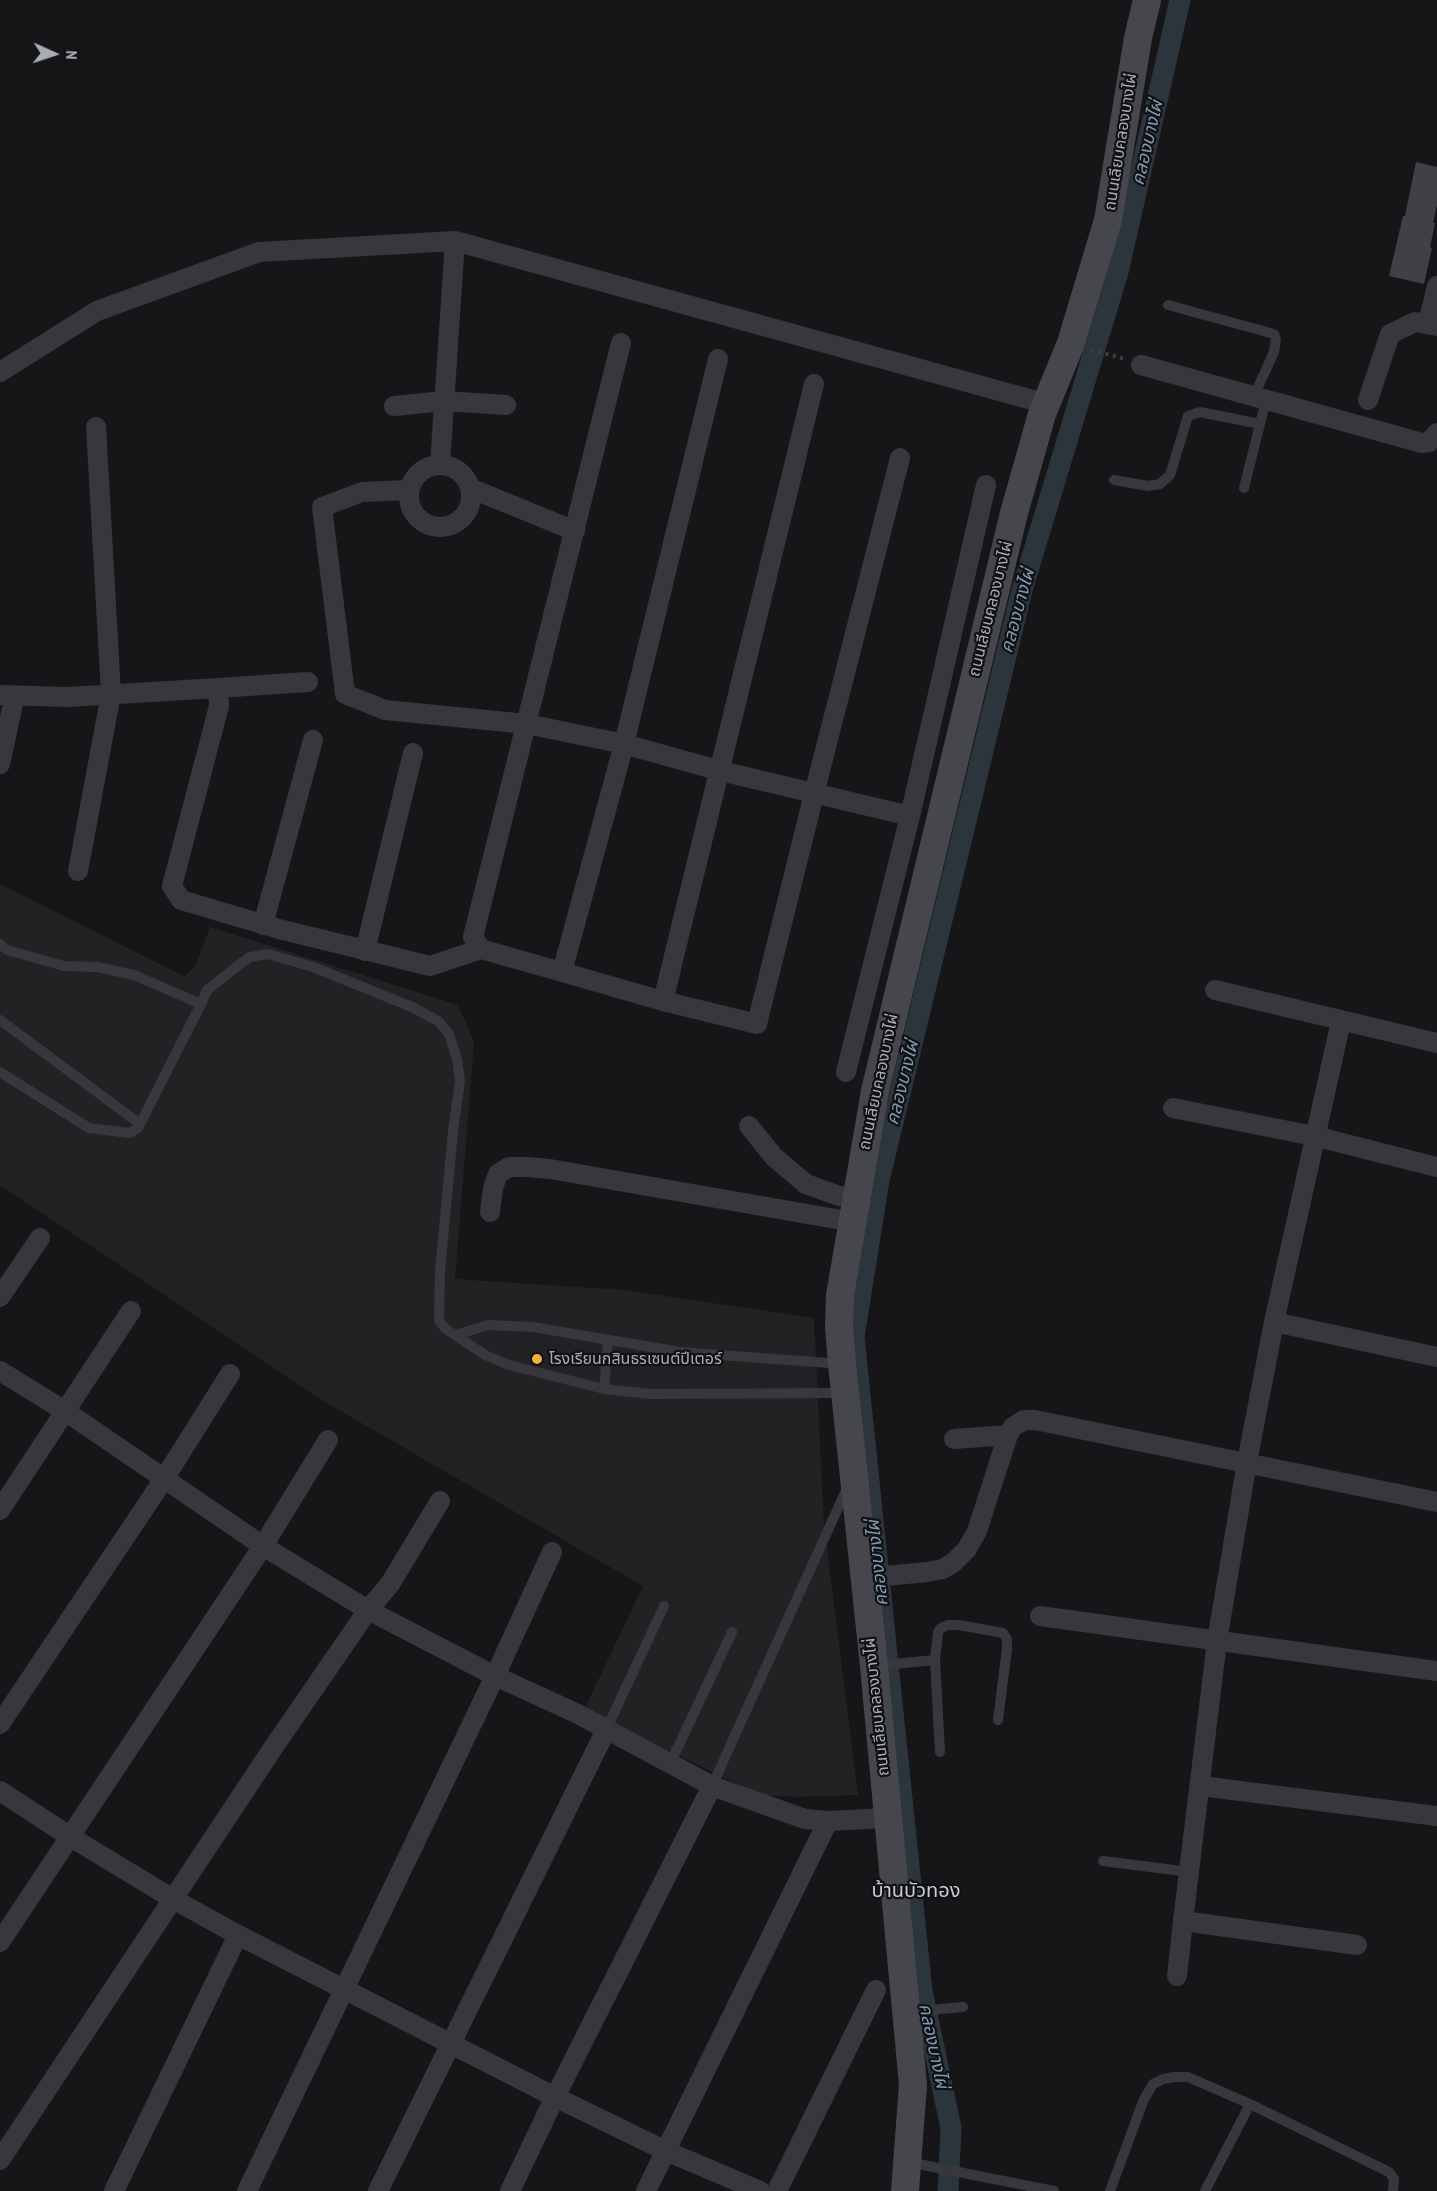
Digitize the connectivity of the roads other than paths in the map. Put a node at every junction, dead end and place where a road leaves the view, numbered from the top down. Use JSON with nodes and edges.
{"nodes":[{"id":1,"x":1147,"y":0,"type":"edge"},
{"id":2,"x":454,"y":241,"type":"junction"},
{"id":3,"x":1437,"y":286,"type":"edge"},
{"id":4,"x":1168,"y":305,"type":"dead end"},
{"id":5,"x":1432,"y":324,"type":"edge"},
{"id":6,"x":621,"y":342,"type":"dead end"},
{"id":7,"x":718,"y":359,"type":"dead end"},
{"id":8,"x":1141,"y":365,"type":"dead end"},
{"id":9,"x":0,"y":372,"type":"edge"},
{"id":10,"x":814,"y":384,"type":"dead end"},
{"id":11,"x":1260,"y":398,"type":"junction"},
{"id":12,"x":1368,"y":400,"type":"dead end"},
{"id":13,"x":444,"y":401,"type":"junction"},
{"id":14,"x":1047,"y":404,"type":"junction"},
{"id":15,"x":394,"y":405,"type":"dead end"},
{"id":16,"x":507,"y":405,"type":"dead end"},
{"id":17,"x":1260,"y":424,"type":"junction"},
{"id":18,"x":96,"y":427,"type":"dead end"},
{"id":19,"x":1437,"y":433,"type":"edge"},
{"id":20,"x":900,"y":458,"type":"dead end"},
{"id":21,"x":440,"y":464,"type":"junction"},
{"id":22,"x":1114,"y":480,"type":"dead end"},
{"id":23,"x":986,"y":485,"type":"dead end"},
{"id":24,"x":470,"y":488,"type":"junction"},
{"id":25,"x":1244,"y":489,"type":"dead end"},
{"id":26,"x":408,"y":490,"type":"junction"},
{"id":27,"x":575,"y":531,"type":"junction"},
{"id":28,"x":308,"y":682,"type":"dead end"},
{"id":29,"x":218,"y":688,"type":"junction"},
{"id":30,"x":111,"y":694,"type":"junction"},
{"id":31,"x":8,"y":695,"type":"edge"},
{"id":32,"x":527,"y":724,"type":"junction"},
{"id":33,"x":313,"y":740,"type":"dead end"},
{"id":34,"x":624,"y":744,"type":"junction"},
{"id":35,"x":412,"y":753,"type":"dead end"},
{"id":36,"x":0,"y":764,"type":"edge"},
{"id":37,"x":721,"y":771,"type":"junction"},
{"id":38,"x":814,"y":794,"type":"junction"},
{"id":39,"x":910,"y":816,"type":"junction"},
{"id":40,"x":78,"y":871,"type":"dead end"},
{"id":41,"x":263,"y":925,"type":"junction"},
{"id":42,"x":481,"y":949,"type":"junction"},
{"id":43,"x":2,"y":950,"type":"edge"},
{"id":44,"x":365,"y":951,"type":"junction"},
{"id":45,"x":562,"y":972,"type":"junction"},
{"id":46,"x":1215,"y":990,"type":"dead end"},
{"id":47,"x":663,"y":1001,"type":"junction"},
{"id":48,"x":201,"y":1004,"type":"junction"},
{"id":49,"x":0,"y":1020,"type":"edge"},
{"id":50,"x":1341,"y":1021,"type":"junction"},
{"id":51,"x":1437,"y":1043,"type":"edge"},
{"id":52,"x":0,"y":1072,"type":"edge"},
{"id":53,"x":846,"y":1072,"type":"dead end"},
{"id":54,"x":1173,"y":1108,"type":"dead end"},
{"id":55,"x":140,"y":1124,"type":"junction"},
{"id":56,"x":749,"y":1126,"type":"dead end"},
{"id":57,"x":1314,"y":1136,"type":"junction"},
{"id":58,"x":1437,"y":1167,"type":"edge"},
{"id":59,"x":855,"y":1210,"type":"junction"},
{"id":60,"x":490,"y":1212,"type":"dead end"},
{"id":61,"x":39,"y":1238,"type":"dead end"},
{"id":62,"x":0,"y":1297,"type":"edge"},
{"id":63,"x":131,"y":1311,"type":"dead end"},
{"id":64,"x":1274,"y":1322,"type":"junction"},
{"id":65,"x":456,"y":1335,"type":"junction"},
{"id":66,"x":608,"y":1340,"type":"junction"},
{"id":67,"x":1437,"y":1357,"type":"edge"},
{"id":68,"x":842,"y":1364,"type":"junction"},
{"id":69,"x":0,"y":1371,"type":"edge"},
{"id":70,"x":230,"y":1374,"type":"dead end"},
{"id":71,"x":604,"y":1389,"type":"junction"},
{"id":72,"x":846,"y":1392,"type":"junction"},
{"id":73,"x":65,"y":1411,"type":"junction"},
{"id":74,"x":1008,"y":1435,"type":"junction"},
{"id":75,"x":954,"y":1439,"type":"dead end"},
{"id":76,"x":328,"y":1440,"type":"dead end"},
{"id":77,"x":1248,"y":1462,"type":"junction"},
{"id":78,"x":854,"y":1472,"type":"junction"},
{"id":79,"x":164,"y":1479,"type":"junction"},
{"id":80,"x":440,"y":1501,"type":"dead end"},
{"id":81,"x":1437,"y":1502,"type":"edge"},
{"id":82,"x":0,"y":1510,"type":"edge"},
{"id":83,"x":263,"y":1546,"type":"junction"},
{"id":84,"x":552,"y":1552,"type":"dead end"},
{"id":85,"x":870,"y":1577,"type":"junction"},
{"id":86,"x":664,"y":1606,"type":"dead end"},
{"id":87,"x":368,"y":1610,"type":"junction"},
{"id":88,"x":1040,"y":1616,"type":"dead end"},
{"id":89,"x":732,"y":1632,"type":"dead end"},
{"id":90,"x":1217,"y":1641,"type":"junction"},
{"id":91,"x":931,"y":1660,"type":"junction"},
{"id":92,"x":878,"y":1666,"type":"junction"},
{"id":93,"x":1437,"y":1671,"type":"edge"},
{"id":94,"x":495,"y":1676,"type":"junction"},
{"id":95,"x":998,"y":1720,"type":"dead end"},
{"id":96,"x":0,"y":1724,"type":"edge"},
{"id":97,"x":606,"y":1730,"type":"junction"},
{"id":98,"x":940,"y":1752,"type":"dead end"},
{"id":99,"x":670,"y":1764,"type":"junction"},
{"id":100,"x":712,"y":1786,"type":"junction"},
{"id":101,"x":1201,"y":1786,"type":"junction"},
{"id":102,"x":0,"y":1791,"type":"edge"},
{"id":103,"x":1437,"y":1816,"type":"edge"},
{"id":104,"x":888,"y":1818,"type":"junction"},
{"id":105,"x":828,"y":1821,"type":"junction"},
{"id":106,"x":69,"y":1836,"type":"junction"},
{"id":107,"x":1103,"y":1861,"type":"dead end"},
{"id":108,"x":1190,"y":1872,"type":"junction"},
{"id":109,"x":173,"y":1899,"type":"junction"},
{"id":110,"x":1184,"y":1921,"type":"junction"},
{"id":111,"x":238,"y":1935,"type":"junction"},
{"id":112,"x":0,"y":1942,"type":"edge"},
{"id":113,"x":1357,"y":1944,"type":"dead end"},
{"id":114,"x":1177,"y":1976,"type":"dead end"},
{"id":115,"x":345,"y":1988,"type":"junction"},
{"id":116,"x":876,"y":1990,"type":"dead end"},
{"id":117,"x":963,"y":2007,"type":"dead end"},
{"id":118,"x":912,"y":2011,"type":"junction"},
{"id":119,"x":450,"y":2042,"type":"junction"},
{"id":120,"x":555,"y":2097,"type":"junction"},
{"id":121,"x":1250,"y":2104,"type":"junction"},
{"id":122,"x":666,"y":2151,"type":"junction"},
{"id":123,"x":0,"y":2160,"type":"edge"},
{"id":124,"x":921,"y":2165,"type":"junction"},
{"id":125,"x":114,"y":2191,"type":"edge"},
{"id":126,"x":247,"y":2191,"type":"edge"},
{"id":127,"x":378,"y":2191,"type":"edge"},
{"id":128,"x":510,"y":2191,"type":"edge"},
{"id":129,"x":646,"y":2191,"type":"edge"},
{"id":130,"x":760,"y":2191,"type":"edge"},
{"id":131,"x":777,"y":2191,"type":"edge"},
{"id":132,"x":905,"y":2191,"type":"edge"},
{"id":133,"x":1054,"y":2191,"type":"edge"},
{"id":134,"x":1110,"y":2191,"type":"edge"},
{"id":135,"x":1205,"y":2191,"type":"edge"},
{"id":136,"x":1393,"y":2191,"type":"edge"}],
"edges":[{"from":1,"to":14,"type":"street","name":"ถนนเลียบคลองบางไผ่"},
{"from":2,"to":9,"type":"street"},
{"from":2,"to":13,"type":"street"},
{"from":2,"to":14,"type":"street"},
{"from":3,"to":5,"type":"street"},
{"from":4,"to":11,"type":"lane"},
{"from":5,"to":12,"type":"street"},
{"from":6,"to":27,"type":"street"},
{"from":7,"to":34,"type":"street"},
{"from":8,"to":11,"type":"street"},
{"from":10,"to":37,"type":"street"},
{"from":11,"to":17,"type":"lane"},
{"from":11,"to":19,"type":"street"},
{"from":13,"to":15,"type":"street"},
{"from":13,"to":16,"type":"street"},
{"from":13,"to":21,"type":"street"},
{"from":14,"to":59,"type":"street","name":"ถนนเลียบคลองบางไผ่"},
{"from":17,"to":22,"type":"lane"},
{"from":17,"to":25,"type":"lane"},
{"from":18,"to":30,"type":"street"},
{"from":20,"to":38,"type":"street"},
{"from":21,"to":24,"type":"street"},
{"from":21,"to":26,"type":"street"},
{"from":23,"to":39,"type":"street"},
{"from":24,"to":26,"type":"street"},
{"from":24,"to":27,"type":"street"},
{"from":26,"to":32,"type":"street"},
{"from":27,"to":32,"type":"street"},
{"from":28,"to":29,"type":"street"},
{"from":29,"to":30,"type":"street"},
{"from":29,"to":41,"type":"street"},
{"from":30,"to":31,"type":"street"},
{"from":30,"to":40,"type":"street"},
{"from":31,"to":36,"type":"street"},
{"from":32,"to":34,"type":"street"},
{"from":32,"to":42,"type":"street"},
{"from":33,"to":41,"type":"street"},
{"from":34,"to":37,"type":"street"},
{"from":34,"to":45,"type":"street"},
{"from":35,"to":44,"type":"street"},
{"from":37,"to":38,"type":"street"},
{"from":37,"to":47,"type":"street"},
{"from":38,"to":39,"type":"street"},
{"from":38,"to":47,"type":"street"},
{"from":39,"to":53,"type":"street"},
{"from":41,"to":44,"type":"street"},
{"from":42,"to":44,"type":"street"},
{"from":42,"to":45,"type":"street"},
{"from":43,"to":48,"type":"lane"},
{"from":45,"to":47,"type":"street"},
{"from":46,"to":50,"type":"street"},
{"from":48,"to":55,"type":"lane"},
{"from":48,"to":65,"type":"lane"},
{"from":49,"to":55,"type":"lane"},
{"from":50,"to":51,"type":"street"},
{"from":50,"to":57,"type":"street"},
{"from":52,"to":55,"type":"lane"},
{"from":54,"to":57,"type":"street"},
{"from":56,"to":59,"type":"street"},
{"from":57,"to":58,"type":"street"},
{"from":57,"to":64,"type":"street"},
{"from":59,"to":60,"type":"street"},
{"from":59,"to":68,"type":"street","name":"ถนนเลียบคลองบางไผ่"},
{"from":61,"to":62,"type":"street"},
{"from":63,"to":73,"type":"street"},
{"from":64,"to":67,"type":"street"},
{"from":64,"to":77,"type":"street"},
{"from":65,"to":66,"type":"lane"},
{"from":65,"to":71,"type":"lane"},
{"from":66,"to":68,"type":"lane"},
{"from":66,"to":71,"type":"lane"},
{"from":68,"to":72,"type":"street","name":"ถนนเลียบคลองบางไผ่"},
{"from":69,"to":73,"type":"street"},
{"from":70,"to":79,"type":"street"},
{"from":71,"to":72,"type":"lane"},
{"from":72,"to":78,"type":"street","name":"ถนนเลียบคลองบางไผ่"},
{"from":73,"to":79,"type":"street"},
{"from":73,"to":82,"type":"street"},
{"from":74,"to":75,"type":"street"},
{"from":74,"to":77,"type":"street"},
{"from":74,"to":85,"type":"street"},
{"from":76,"to":83,"type":"street"},
{"from":77,"to":81,"type":"street"},
{"from":77,"to":90,"type":"street"},
{"from":78,"to":85,"type":"street","name":"ถนนเลียบคลองบางไผ่"},
{"from":78,"to":100,"type":"lane"},
{"from":79,"to":83,"type":"street"},
{"from":79,"to":96,"type":"street"},
{"from":80,"to":87,"type":"street"},
{"from":83,"to":87,"type":"street"},
{"from":83,"to":106,"type":"street"},
{"from":84,"to":94,"type":"street"},
{"from":85,"to":92,"type":"street","name":"ถนนเลียบคลองบางไผ่"},
{"from":86,"to":97,"type":"lane"},
{"from":87,"to":94,"type":"street"},
{"from":87,"to":109,"type":"street"},
{"from":88,"to":90,"type":"street"},
{"from":89,"to":99,"type":"lane"},
{"from":90,"to":93,"type":"street"},
{"from":90,"to":101,"type":"street"},
{"from":91,"to":92,"type":"lane"},
{"from":91,"to":95,"type":"lane"},
{"from":91,"to":98,"type":"lane"},
{"from":92,"to":104,"type":"street","name":"ถนนเลียบคลองบางไผ่"},
{"from":94,"to":97,"type":"street"},
{"from":94,"to":115,"type":"street"},
{"from":97,"to":99,"type":"street"},
{"from":97,"to":119,"type":"street"},
{"from":99,"to":100,"type":"street"},
{"from":100,"to":105,"type":"street"},
{"from":100,"to":120,"type":"street"},
{"from":101,"to":103,"type":"street"},
{"from":101,"to":108,"type":"street"},
{"from":102,"to":106,"type":"street"},
{"from":104,"to":105,"type":"street"},
{"from":104,"to":118,"type":"street","name":"ถนนเลียบคลองบางไผ่"},
{"from":105,"to":122,"type":"street"},
{"from":106,"to":109,"type":"street"},
{"from":106,"to":112,"type":"street"},
{"from":107,"to":108,"type":"lane"},
{"from":108,"to":110,"type":"street"},
{"from":109,"to":111,"type":"street"},
{"from":109,"to":123,"type":"street"},
{"from":110,"to":113,"type":"street"},
{"from":110,"to":114,"type":"street"},
{"from":111,"to":115,"type":"street"},
{"from":111,"to":125,"type":"street"},
{"from":115,"to":119,"type":"street"},
{"from":115,"to":126,"type":"street"},
{"from":116,"to":131,"type":"street"},
{"from":117,"to":118,"type":"lane"},
{"from":118,"to":124,"type":"street","name":"ถนนเลียบคลองบางไผ่"},
{"from":119,"to":120,"type":"street"},
{"from":119,"to":127,"type":"street"},
{"from":120,"to":122,"type":"street"},
{"from":120,"to":128,"type":"street"},
{"from":121,"to":134,"type":"lane"},
{"from":121,"to":135,"type":"lane"},
{"from":121,"to":136,"type":"lane"},
{"from":122,"to":129,"type":"street"},
{"from":122,"to":130,"type":"street"},
{"from":124,"to":132,"type":"street","name":"ถนนเลียบคลองบางไผ่"},
{"from":124,"to":133,"type":"lane"}]}
